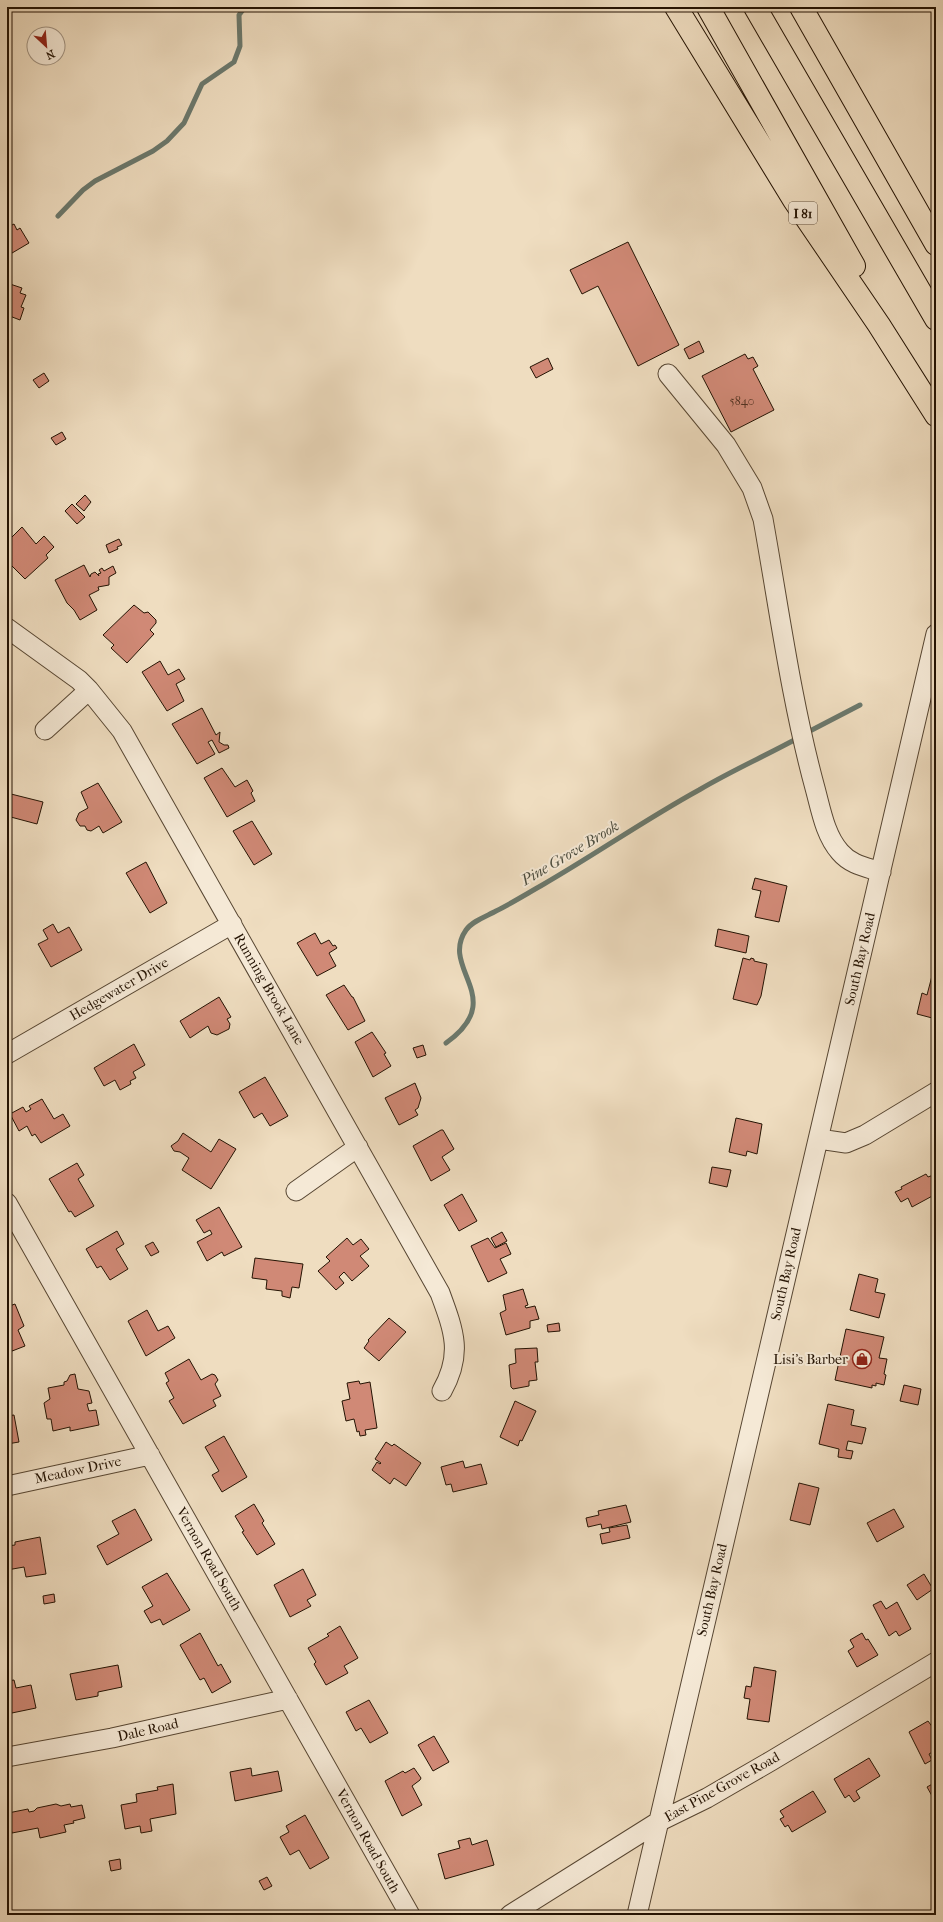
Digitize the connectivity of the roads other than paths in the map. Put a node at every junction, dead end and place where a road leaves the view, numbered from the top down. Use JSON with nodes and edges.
{"nodes":[{"id":1,"x":676,"y":7,"type":"edge"},
{"id":2,"x":708,"y":7,"type":"edge"},
{"id":3,"x":755,"y":7,"type":"edge"},
{"id":4,"x":801,"y":7,"type":"edge"},
{"id":5,"x":936,"y":244,"type":"edge"},
{"id":6,"x":936,"y":319,"type":"edge"},
{"id":7,"x":668,"y":374,"type":"dead end"},
{"id":8,"x":936,"y":414,"type":"edge"},
{"id":9,"x":7,"y":628,"type":"edge"},
{"id":10,"x":936,"y":634,"type":"edge"},
{"id":11,"x":89,"y":690,"type":"junction"},
{"id":12,"x":45,"y":730,"type":"dead end"},
{"id":13,"x":881,"y":872,"type":"junction"},
{"id":14,"x":232,"y":924,"type":"junction"},
{"id":15,"x":7,"y":1054,"type":"edge"},
{"id":16,"x":936,"y":1092,"type":"edge"},
{"id":17,"x":819,"y":1139,"type":"junction"},
{"id":18,"x":358,"y":1147,"type":"junction"},
{"id":19,"x":296,"y":1191,"type":"dead end"},
{"id":20,"x":7,"y":1203,"type":"edge"},
{"id":21,"x":442,"y":1391,"type":"dead end"},
{"id":22,"x":150,"y":1455,"type":"junction"},
{"id":23,"x":7,"y":1486,"type":"edge"},
{"id":24,"x":936,"y":1662,"type":"edge"},
{"id":25,"x":288,"y":1699,"type":"junction"},
{"id":26,"x":7,"y":1757,"type":"edge"},
{"id":27,"x":658,"y":1822,"type":"junction"},
{"id":28,"x":410,"y":1915,"type":"edge"},
{"id":29,"x":510,"y":1915,"type":"edge"},
{"id":30,"x":637,"y":1915,"type":"edge"}],
"edges":[{"from":1,"to":8,"type":"highway","number":"I 81"},
{"from":2,"to":8,"type":"highway"},
{"from":3,"to":6,"type":"highway"},
{"from":4,"to":5,"type":"highway"},
{"from":7,"to":13,"type":"street"},
{"from":9,"to":11,"type":"street","name":"Running Brook Lane"},
{"from":10,"to":13,"type":"street","name":"South Bay Road"},
{"from":11,"to":12,"type":"street"},
{"from":11,"to":14,"type":"street","name":"Running Brook Lane"},
{"from":13,"to":17,"type":"street","name":"South Bay Road"},
{"from":14,"to":15,"type":"street","name":"Hedgewater Drive"},
{"from":14,"to":18,"type":"street","name":"Running Brook Lane"},
{"from":16,"to":17,"type":"street"},
{"from":17,"to":27,"type":"street","name":"South Bay Road"},
{"from":18,"to":19,"type":"street"},
{"from":18,"to":21,"type":"street","name":"Running Brook Lane"},
{"from":20,"to":22,"type":"street","name":"Vernon Road South"},
{"from":22,"to":23,"type":"street","name":"Meadow Drive"},
{"from":22,"to":25,"type":"street","name":"Vernon Road South"},
{"from":24,"to":27,"type":"street","name":"East Pine Grove Road"},
{"from":25,"to":26,"type":"street","name":"Dale Road"},
{"from":25,"to":28,"type":"street","name":"Vernon Road South"},
{"from":27,"to":29,"type":"street","name":"East Pine Grove Road"},
{"from":27,"to":30,"type":"street","name":"South Bay Road"}]}
